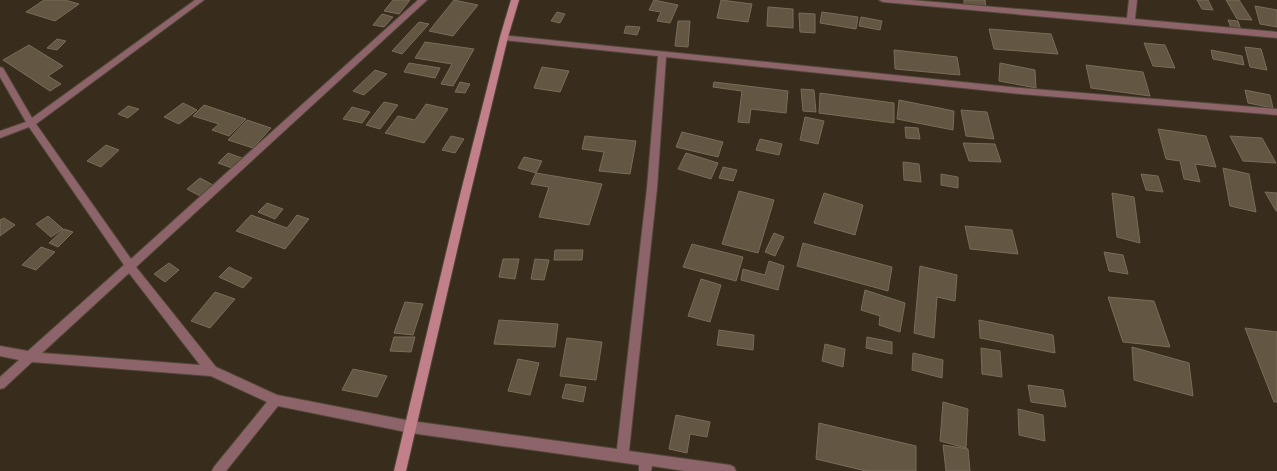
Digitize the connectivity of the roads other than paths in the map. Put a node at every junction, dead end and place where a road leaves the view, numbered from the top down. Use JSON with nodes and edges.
{"nodes":[{"id":1,"x":200,"y":0,"type":"edge"},
{"id":2,"x":424,"y":0,"type":"edge"},
{"id":3,"x":515,"y":0,"type":"edge"},
{"id":4,"x":882,"y":0,"type":"edge"},
{"id":5,"x":1133,"y":0,"type":"edge"},
{"id":6,"x":1132,"y":21,"type":"junction"},
{"id":7,"x":1277,"y":35,"type":"edge"},
{"id":8,"x":504,"y":37,"type":"junction"},
{"id":9,"x":662,"y":54,"type":"junction"},
{"id":10,"x":0,"y":70,"type":"edge"},
{"id":11,"x":1277,"y":112,"type":"edge"},
{"id":12,"x":31,"y":124,"type":"junction"},
{"id":13,"x":0,"y":135,"type":"edge"},
{"id":14,"x":130,"y":266,"type":"junction"},
{"id":15,"x":0,"y":352,"type":"edge"},
{"id":16,"x":31,"y":356,"type":"junction"},
{"id":17,"x":212,"y":370,"type":"junction"},
{"id":18,"x":0,"y":384,"type":"edge"},
{"id":19,"x":276,"y":400,"type":"junction"},
{"id":20,"x":411,"y":427,"type":"junction"},
{"id":21,"x":622,"y":457,"type":"junction"},
{"id":22,"x":645,"y":466,"type":"edge"},
{"id":23,"x":218,"y":471,"type":"edge"},
{"id":24,"x":400,"y":471,"type":"edge"},
{"id":25,"x":730,"y":471,"type":"edge"}],
"edges":[{"from":1,"to":12,"type":"street"},
{"from":2,"to":14,"type":"street"},
{"from":3,"to":8,"type":"main road"},
{"from":4,"to":6,"type":"street"},
{"from":5,"to":6,"type":"street"},
{"from":6,"to":7,"type":"street"},
{"from":8,"to":9,"type":"street"},
{"from":8,"to":20,"type":"main road"},
{"from":9,"to":11,"type":"street"},
{"from":9,"to":21,"type":"street"},
{"from":10,"to":12,"type":"street"},
{"from":12,"to":13,"type":"street"},
{"from":12,"to":14,"type":"street"},
{"from":14,"to":16,"type":"street"},
{"from":14,"to":17,"type":"street"},
{"from":15,"to":16,"type":"street"},
{"from":16,"to":17,"type":"street"},
{"from":16,"to":18,"type":"street"},
{"from":17,"to":19,"type":"street"},
{"from":19,"to":20,"type":"street"},
{"from":19,"to":23,"type":"street"},
{"from":20,"to":21,"type":"street"},
{"from":20,"to":24,"type":"main road"},
{"from":21,"to":22,"type":"street"},
{"from":22,"to":25,"type":"street"}]}
